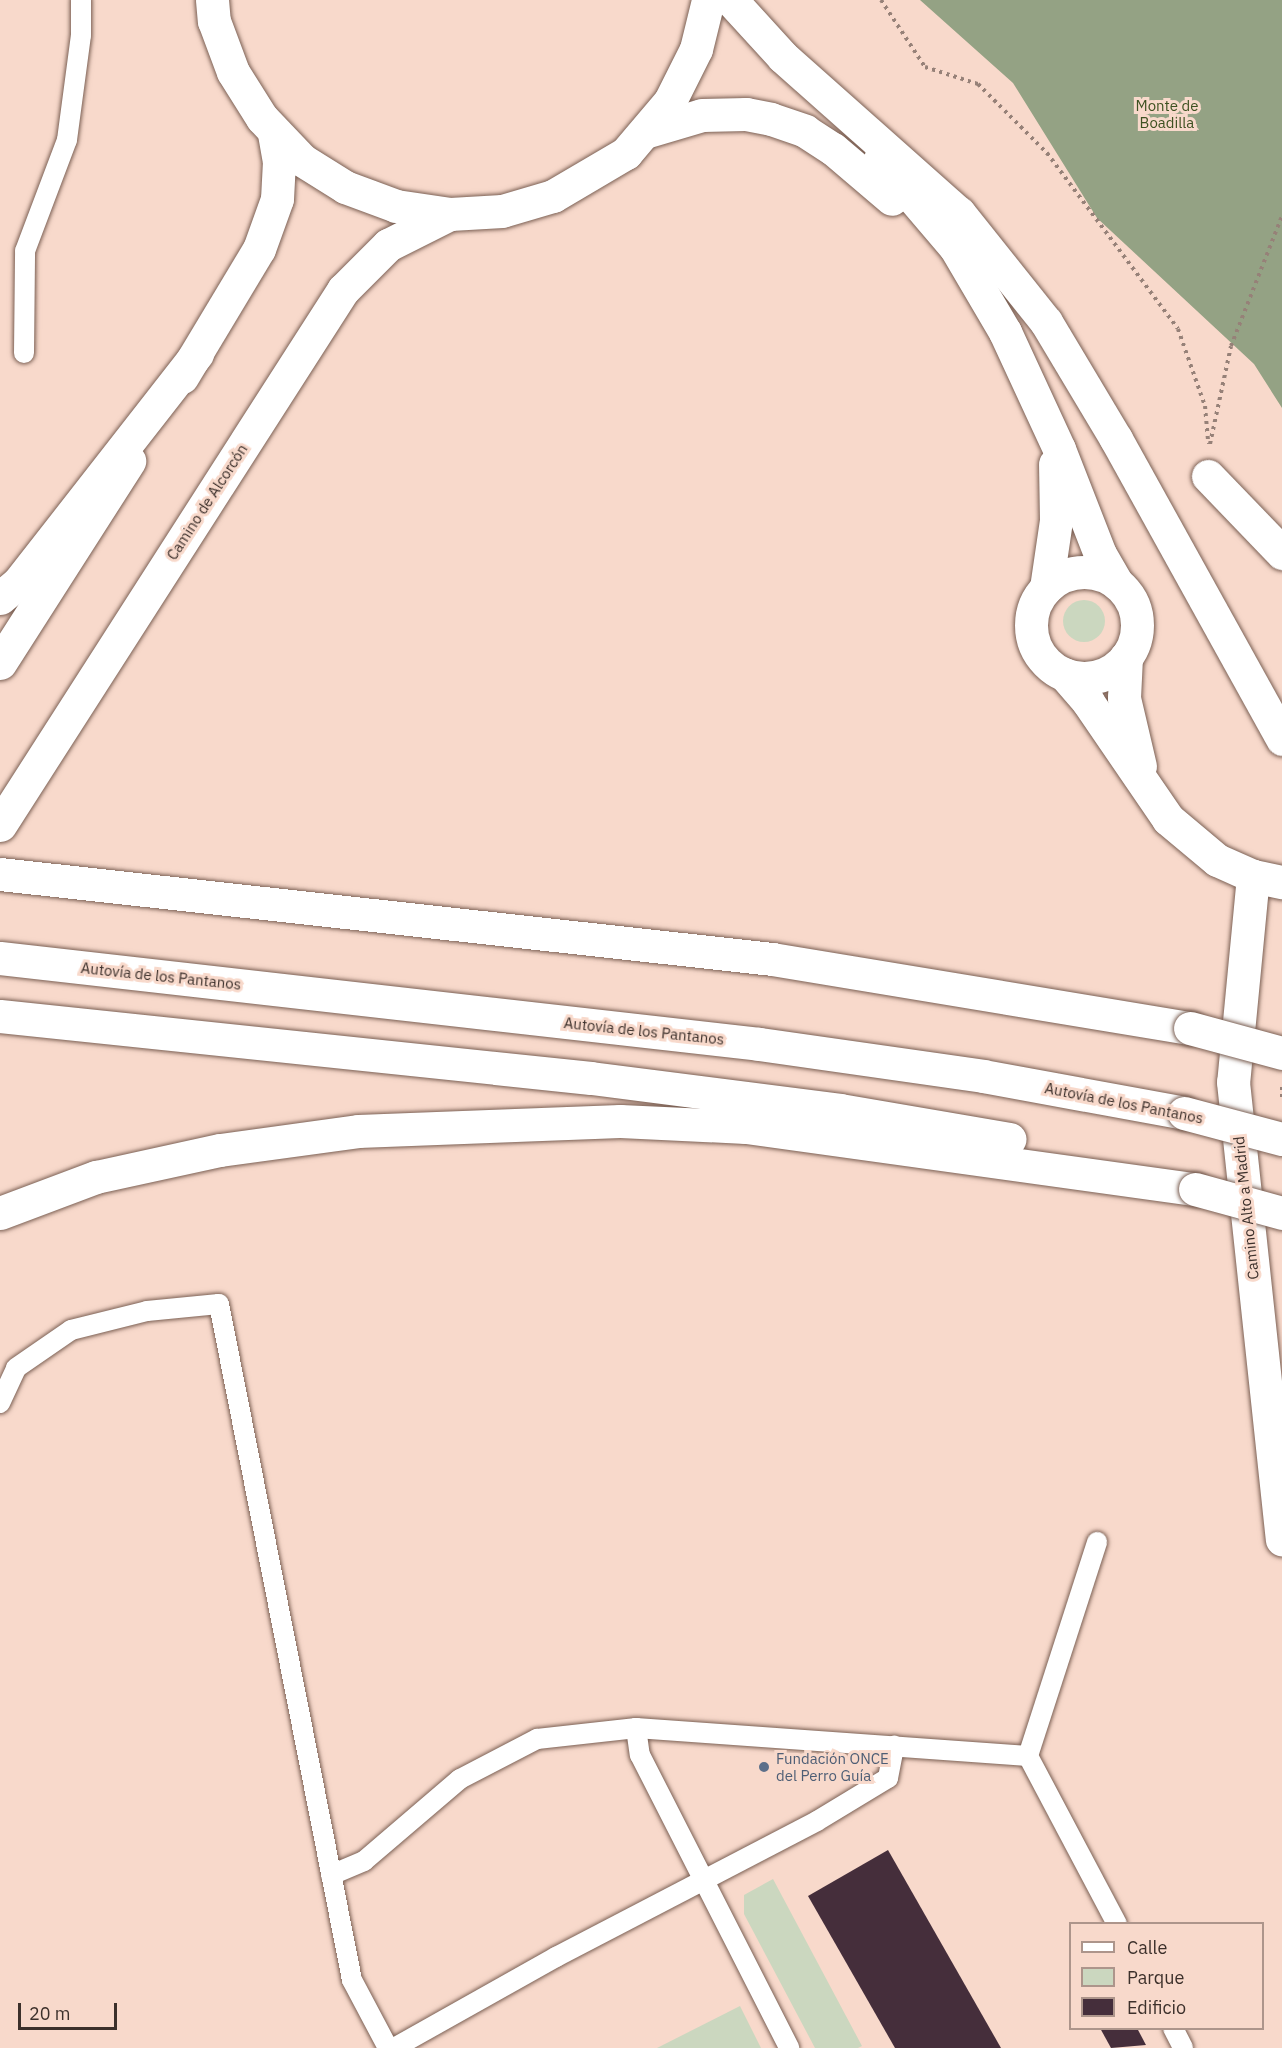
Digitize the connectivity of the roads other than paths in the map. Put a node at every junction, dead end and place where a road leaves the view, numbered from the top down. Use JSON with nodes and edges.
{"nodes":[{"id":1,"x":81,"y":0,"type":"edge"},
{"id":2,"x":212,"y":0,"type":"edge"},
{"id":3,"x":708,"y":0,"type":"edge"},
{"id":4,"x":731,"y":0,"type":"edge"},
{"id":5,"x":783,"y":57,"type":"junction"},
{"id":6,"x":645,"y":132,"type":"junction"},
{"id":7,"x":274,"y":134,"type":"junction"},
{"id":8,"x":450,"y":214,"type":"junction"},
{"id":9,"x":987,"y":301,"type":"junction"},
{"id":10,"x":24,"y":353,"type":"dead end"},
{"id":11,"x":197,"y":354,"type":"junction"},
{"id":12,"x":1051,"y":430,"type":"junction"},
{"id":13,"x":1208,"y":476,"type":"dead end"},
{"id":14,"x":1282,"y":553,"type":"edge"},
{"id":15,"x":1117,"y":584,"type":"junction"},
{"id":16,"x":1046,"y":588,"type":"junction"},
{"id":17,"x":0,"y":598,"type":"edge"},
{"id":18,"x":1126,"y":657,"type":"junction"},
{"id":19,"x":0,"y":663,"type":"edge"},
{"id":20,"x":1064,"y":675,"type":"junction"},
{"id":21,"x":1282,"y":739,"type":"edge"},
{"id":22,"x":1152,"y":796,"type":"junction"},
{"id":23,"x":0,"y":825,"type":"edge"},
{"id":24,"x":0,"y":874,"type":"edge"},
{"id":25,"x":1267,"y":879,"type":"edge"},
{"id":26,"x":0,"y":958,"type":"edge"},
{"id":27,"x":9,"y":1017,"type":"edge"},
{"id":28,"x":1282,"y":1053,"type":"edge"},
{"id":29,"x":1282,"y":1139,"type":"edge"},
{"id":30,"x":1195,"y":1189,"type":"junction"},
{"id":31,"x":0,"y":1213,"type":"edge"},
{"id":32,"x":1282,"y":1213,"type":"edge"},
{"id":33,"x":0,"y":1403,"type":"edge"},
{"id":34,"x":1282,"y":1539,"type":"edge"},
{"id":35,"x":1097,"y":1542,"type":"dead end"},
{"id":36,"x":636,"y":1728,"type":"junction"},
{"id":37,"x":894,"y":1746,"type":"junction"},
{"id":38,"x":1028,"y":1756,"type":"junction"},
{"id":39,"x":331,"y":1875,"type":"junction"},
{"id":40,"x":702,"y":1880,"type":"junction"},
{"id":41,"x":1116,"y":1922,"type":"edge"},
{"id":42,"x":1174,"y":2030,"type":"edge"},
{"id":43,"x":388,"y":2048,"type":"edge"},
{"id":44,"x":394,"y":2048,"type":"edge"},
{"id":45,"x":789,"y":2048,"type":"edge"},
{"id":46,"x":1183,"y":2048,"type":"edge"}],
"edges":[{"from":1,"to":10,"type":"lane"},
{"from":2,"to":7,"type":"main road"},
{"from":3,"to":6,"type":"main road"},
{"from":4,"to":5,"type":"main road"},
{"from":5,"to":9,"type":"main road"},
{"from":5,"to":21,"type":"main road"},
{"from":6,"to":8,"type":"main road"},
{"from":6,"to":9,"type":"main road"},
{"from":7,"to":8,"type":"main road"},
{"from":7,"to":11,"type":"main road"},
{"from":8,"to":23,"type":"main road","name":"Camino de Alcorcón"},
{"from":9,"to":12,"type":"main road"},
{"from":11,"to":17,"type":"main road"},
{"from":11,"to":19,"type":"main road"},
{"from":12,"to":15,"type":"main road"},
{"from":12,"to":16,"type":"main road"},
{"from":13,"to":14,"type":"main road"},
{"from":15,"to":16,"type":"main road"},
{"from":15,"to":18,"type":"main road"},
{"from":16,"to":20,"type":"main road"},
{"from":18,"to":20,"type":"main road"},
{"from":18,"to":22,"type":"main road"},
{"from":20,"to":22,"type":"main road"},
{"from":22,"to":25,"type":"main road"},
{"from":24,"to":28,"type":"main road","bridge":true},
{"from":25,"to":34,"type":"main road","name":"Camino Alto a Madrid"},
{"from":26,"to":29,"type":"main road","name":"Autovía de los Pantanos","bridge":true},
{"from":27,"to":30,"type":"main road"},
{"from":30,"to":31,"type":"main road"},
{"from":30,"to":32,"type":"main road","bridge":true},
{"from":33,"to":39,"type":"lane"},
{"from":35,"to":38,"type":"lane"},
{"from":36,"to":37,"type":"lane"},
{"from":36,"to":39,"type":"lane"},
{"from":36,"to":40,"type":"lane"},
{"from":37,"to":38,"type":"lane"},
{"from":37,"to":40,"type":"lane"},
{"from":38,"to":41,"type":"lane"},
{"from":39,"to":43,"type":"lane"},
{"from":40,"to":44,"type":"lane"},
{"from":40,"to":45,"type":"lane"},
{"from":42,"to":46,"type":"lane"}]}
